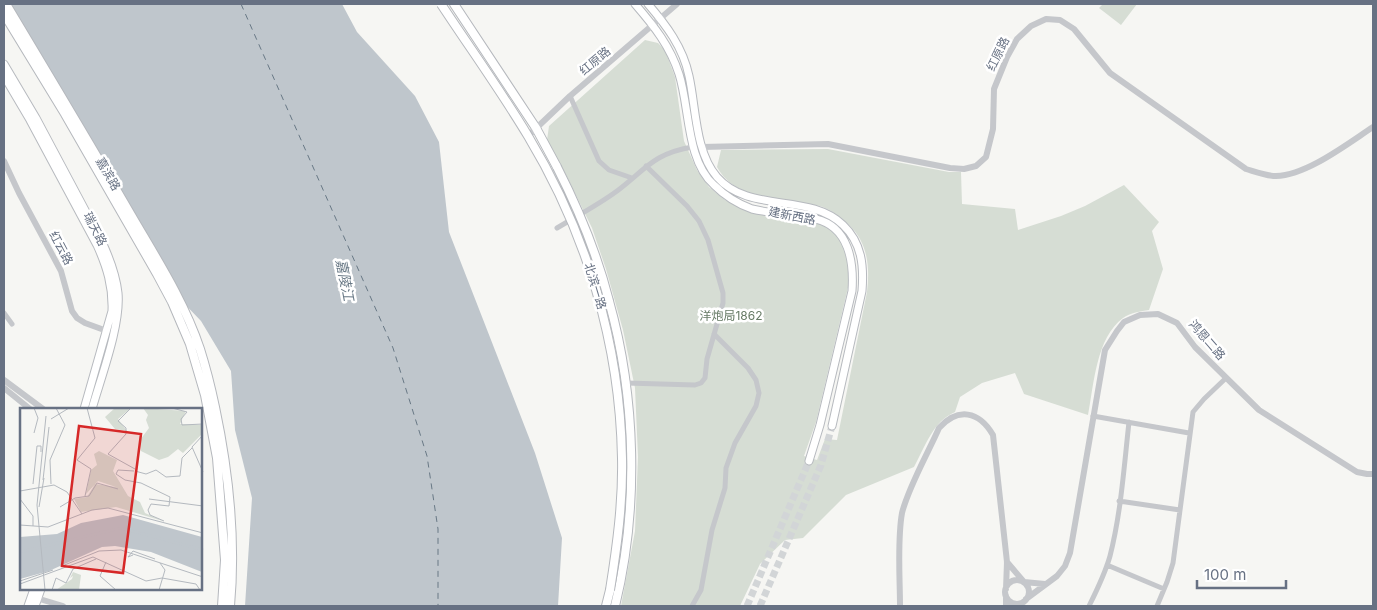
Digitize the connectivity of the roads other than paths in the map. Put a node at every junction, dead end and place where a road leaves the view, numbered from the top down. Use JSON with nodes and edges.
{"nodes":[{"id":1,"x":6,"y":4,"type":"edge"},
{"id":2,"x":440,"y":4,"type":"edge"},
{"id":3,"x":454,"y":4,"type":"edge"},
{"id":4,"x":635,"y":4,"type":"edge"},
{"id":5,"x":648,"y":4,"type":"edge"},
{"id":6,"x":676,"y":4,"type":"edge"},
{"id":7,"x":4,"y":14,"type":"edge"},
{"id":8,"x":661,"y":19,"type":"junction"},
{"id":9,"x":653,"y":26,"type":"junction"},
{"id":10,"x":4,"y":64,"type":"edge"},
{"id":11,"x":4,"y":76,"type":"edge"},
{"id":12,"x":570,"y":96,"type":"junction"},
{"id":13,"x":1373,"y":127,"type":"edge"},
{"id":14,"x":536,"y":128,"type":"junction"},
{"id":15,"x":528,"y":136,"type":"junction"},
{"id":16,"x":693,"y":147,"type":"junction"},
{"id":17,"x":702,"y":147,"type":"junction"},
{"id":18,"x":4,"y":161,"type":"edge"},
{"id":19,"x":646,"y":166,"type":"junction"},
{"id":20,"x":632,"y":178,"type":"junction"},
{"id":21,"x":557,"y":228,"type":"dead end"},
{"id":22,"x":4,"y":313,"type":"edge"},
{"id":23,"x":12,"y":324,"type":"dead end"},
{"id":24,"x":107,"y":331,"type":"junction"},
{"id":25,"x":714,"y":334,"type":"junction"},
{"id":26,"x":1226,"y":378,"type":"junction"},
{"id":27,"x":4,"y":380,"type":"edge"},
{"id":28,"x":626,"y":383,"type":"junction"},
{"id":29,"x":4,"y":388,"type":"edge"},
{"id":30,"x":29,"y":408,"type":"edge"},
{"id":31,"x":42,"y":408,"type":"edge"},
{"id":32,"x":84,"y":408,"type":"edge"},
{"id":33,"x":92,"y":408,"type":"edge"},
{"id":34,"x":1093,"y":416,"type":"junction"},
{"id":35,"x":1129,"y":422,"type":"junction"},
{"id":36,"x":832,"y":426,"type":"tunnel mouth"},
{"id":37,"x":1189,"y":433,"type":"junction"},
{"id":38,"x":809,"y":461,"type":"tunnel mouth"},
{"id":39,"x":1373,"y":474,"type":"edge"},
{"id":40,"x":1119,"y":501,"type":"junction"},
{"id":41,"x":1180,"y":510,"type":"junction"},
{"id":42,"x":1007,"y":562,"type":"junction"},
{"id":43,"x":1107,"y":565,"type":"junction"},
{"id":44,"x":1024,"y":582,"type":"junction"},
{"id":45,"x":1046,"y":584,"type":"junction"},
{"id":46,"x":1006,"y":589,"type":"junction"},
{"id":47,"x":1164,"y":589,"type":"junction"},
{"id":48,"x":1006,"y":596,"type":"junction"},
{"id":49,"x":35,"y":601,"type":"edge"},
{"id":50,"x":1023,"y":603,"type":"edge"},
{"id":51,"x":28,"y":606,"type":"edge"},
{"id":52,"x":63,"y":606,"type":"edge"},
{"id":53,"x":222,"y":606,"type":"edge"},
{"id":54,"x":230,"y":606,"type":"edge"},
{"id":55,"x":606,"y":606,"type":"edge"},
{"id":56,"x":615,"y":606,"type":"edge"},
{"id":57,"x":692,"y":606,"type":"edge"},
{"id":58,"x":900,"y":606,"type":"edge"},
{"id":59,"x":1006,"y":606,"type":"edge"},
{"id":60,"x":1089,"y":606,"type":"edge"},
{"id":61,"x":1156,"y":606,"type":"edge"}],
"edges":[{"from":1,"to":54,"type":"main road","name":"嘉滨路"},
{"from":2,"to":15,"type":"main road","name":"北滨一路","bridge":true},
{"from":3,"to":14,"type":"main road","name":"北滨一路"},
{"from":4,"to":9,"type":"main road","name":"建新西路"},
{"from":5,"to":8,"type":"main road","name":"建新西路"},
{"from":6,"to":8,"type":"street","name":"红原路"},
{"from":7,"to":53,"type":"main road","name":"嘉滨路"},
{"from":8,"to":9,"type":"street","name":"红原路"},
{"from":8,"to":17,"type":"main road","name":"建新西路"},
{"from":9,"to":12,"type":"street","name":"红原路"},
{"from":9,"to":16,"type":"main road","name":"建新西路"},
{"from":10,"to":33,"type":"main road","name":"瑞天路"},
{"from":11,"to":24,"type":"main road","name":"瑞天路"},
{"from":12,"to":14,"type":"street","name":"红原路"},
{"from":12,"to":20,"type":"street"},
{"from":13,"to":17,"type":"street","name":"红原路"},
{"from":14,"to":15,"type":"street","name":"红原路"},
{"from":14,"to":28,"type":"main road","name":"北滨一路","bridge":true},
{"from":15,"to":55,"type":"main road","name":"北滨一路","bridge":true},
{"from":16,"to":19,"type":"street"},
{"from":16,"to":38,"type":"main road","name":"建新西路"},
{"from":17,"to":36,"type":"main road","name":"建新西路"},
{"from":18,"to":24,"type":"street","name":"红云路"},
{"from":19,"to":20,"type":"street"},
{"from":19,"to":25,"type":"street"},
{"from":20,"to":21,"type":"street"},
{"from":22,"to":23,"type":"street"},
{"from":24,"to":32,"type":"main road","name":"瑞天路"},
{"from":25,"to":28,"type":"street"},
{"from":25,"to":57,"type":"street"},
{"from":26,"to":34,"type":"street","name":"鸿恩二路"},
{"from":26,"to":37,"type":"street"},
{"from":26,"to":39,"type":"street","name":"鸿恩二路"},
{"from":27,"to":31,"type":"street"},
{"from":28,"to":56,"type":"main road","name":"北滨一路"},
{"from":29,"to":30,"type":"street"},
{"from":34,"to":35,"type":"street"},
{"from":34,"to":45,"type":"street","name":"鸿恩二路"},
{"from":35,"to":37,"type":"street"},
{"from":35,"to":40,"type":"street"},
{"from":37,"to":41,"type":"street"},
{"from":40,"to":41,"type":"street"},
{"from":40,"to":43,"type":"street"},
{"from":41,"to":47,"type":"street"},
{"from":42,"to":44,"type":"street"},
{"from":42,"to":46,"type":"street"},
{"from":42,"to":58,"type":"street"},
{"from":43,"to":47,"type":"street"},
{"from":43,"to":60,"type":"street"},
{"from":44,"to":45,"type":"street"},
{"from":44,"to":46,"type":"street"},
{"from":44,"to":50,"type":"street"},
{"from":45,"to":50,"type":"street","name":"鸿恩二路"},
{"from":46,"to":48,"type":"street"},
{"from":47,"to":61,"type":"street"},
{"from":48,"to":50,"type":"street"},
{"from":48,"to":59,"type":"street"},
{"from":49,"to":51,"type":"main road"},
{"from":49,"to":52,"type":"street"}]}
